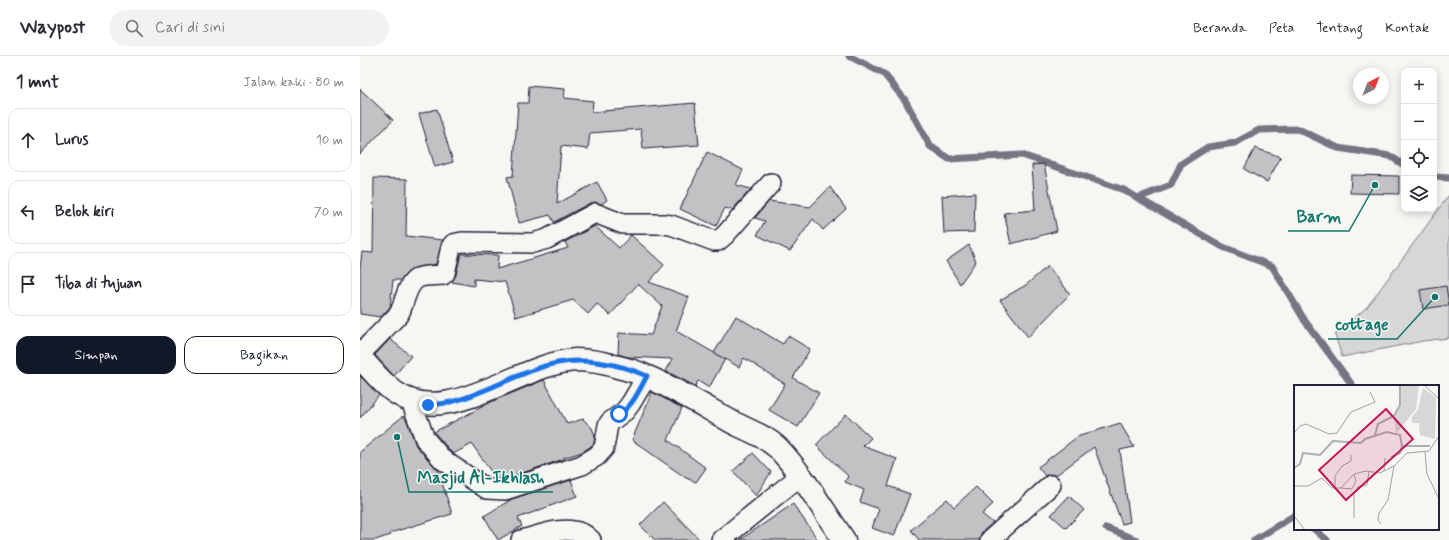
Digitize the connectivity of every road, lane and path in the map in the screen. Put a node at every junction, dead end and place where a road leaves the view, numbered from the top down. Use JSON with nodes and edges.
{"nodes":[{"id":1,"x":771,"y":184,"type":"dead end"},
{"id":2,"x":360,"y":356,"type":"edge"},
{"id":3,"x":647,"y":376,"type":"junction"},
{"id":4,"x":411,"y":401,"type":"junction"},
{"id":5,"x":800,"y":476,"type":"junction"},
{"id":6,"x":1051,"y":485,"type":"dead end"},
{"id":7,"x":521,"y":540,"type":"edge"},
{"id":8,"x":591,"y":540,"type":"edge"},
{"id":9,"x":721,"y":540,"type":"edge"},
{"id":10,"x":844,"y":540,"type":"edge"},
{"id":11,"x":990,"y":540,"type":"edge"}],
"edges":[{"from":1,"to":2,"type":"street"},
{"from":2,"to":4,"type":"street"},
{"from":3,"to":4,"type":"street"},
{"from":3,"to":4,"type":"street"},
{"from":3,"to":5,"type":"street"},
{"from":5,"to":9,"type":"street"},
{"from":5,"to":10,"type":"street"},
{"from":6,"to":11,"type":"street"},
{"from":7,"to":8,"type":"street"}]}
